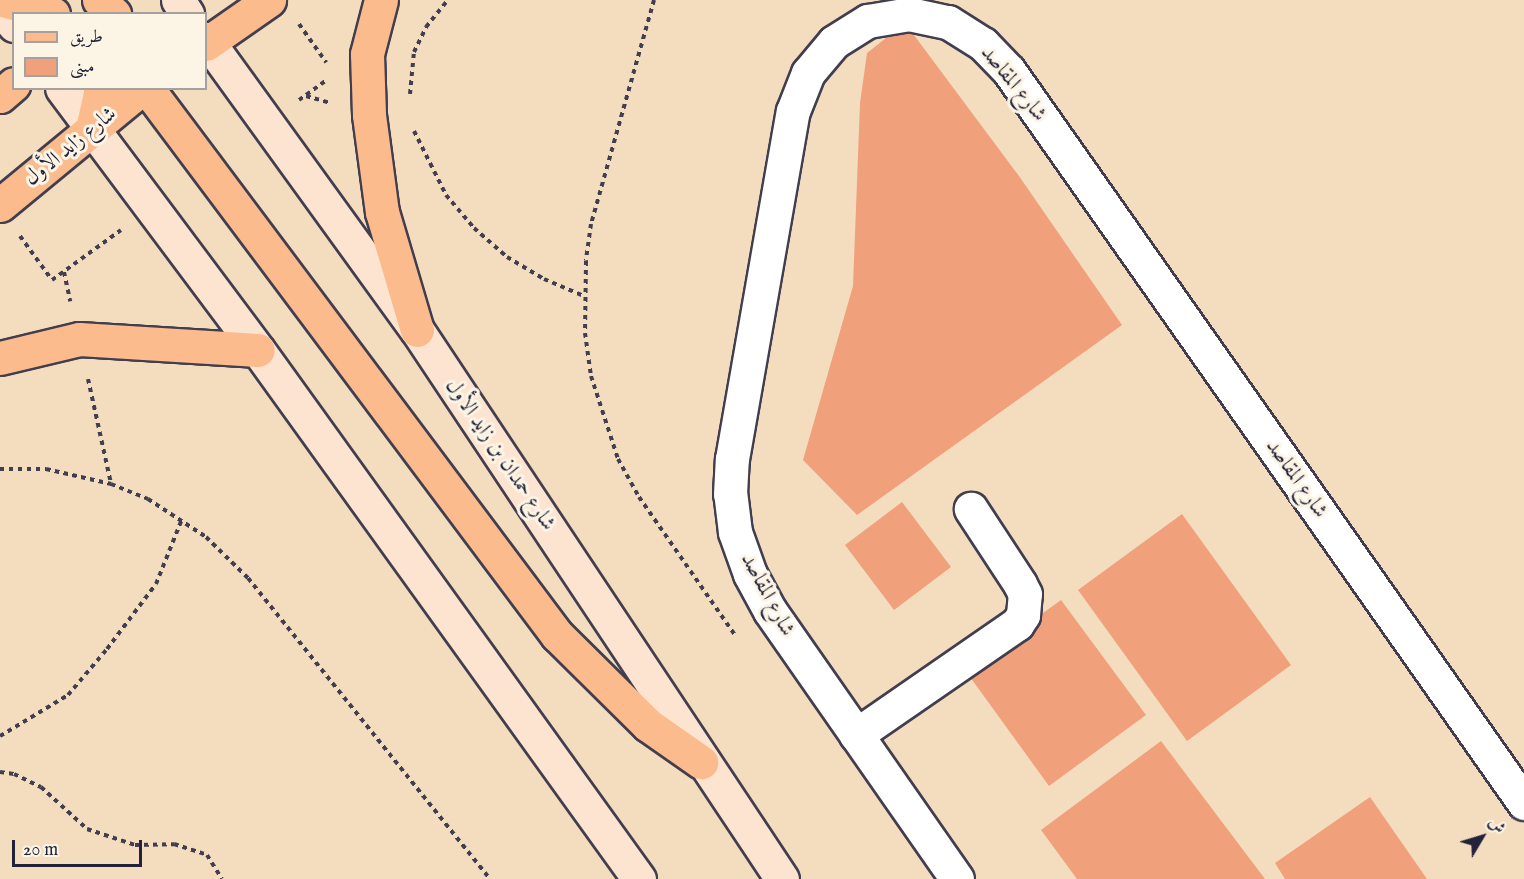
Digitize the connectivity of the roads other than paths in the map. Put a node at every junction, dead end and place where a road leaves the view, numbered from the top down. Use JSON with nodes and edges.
{"nodes":[{"id":1,"x":3,"y":0,"type":"edge"},
{"id":2,"x":99,"y":0,"type":"edge"},
{"id":3,"x":269,"y":0,"type":"edge"},
{"id":4,"x":381,"y":0,"type":"edge"},
{"id":5,"x":0,"y":7,"type":"edge"},
{"id":6,"x":46,"y":12,"type":"edge"},
{"id":7,"x":112,"y":12,"type":"edge"},
{"id":8,"x":12,"y":22,"type":"edge"},
{"id":9,"x":207,"y":41,"type":"edge"},
{"id":10,"x":207,"y":43,"type":"edge"},
{"id":11,"x":12,"y":86,"type":"edge"},
{"id":12,"x":63,"y":90,"type":"edge"},
{"id":13,"x":101,"y":90,"type":"edge"},
{"id":14,"x":140,"y":90,"type":"edge"},
{"id":15,"x":148,"y":90,"type":"edge"},
{"id":16,"x":0,"y":96,"type":"edge"},
{"id":17,"x":92,"y":130,"type":"junction"},
{"id":18,"x":0,"y":205,"type":"edge"},
{"id":19,"x":417,"y":330,"type":"junction"},
{"id":20,"x":258,"y":350,"type":"junction"},
{"id":21,"x":0,"y":358,"type":"edge"},
{"id":22,"x":971,"y":508,"type":"dead end"},
{"id":23,"x":856,"y":735,"type":"junction"},
{"id":24,"x":701,"y":762,"type":"junction"},
{"id":25,"x":1524,"y":803,"type":"edge"},
{"id":26,"x":639,"y":879,"type":"edge"},
{"id":27,"x":782,"y":879,"type":"edge"},
{"id":28,"x":957,"y":879,"type":"edge"}],
"edges":[{"from":1,"to":6,"type":"main road"},
{"from":2,"to":7,"type":"main road"},
{"from":3,"to":9,"type":"main road"},
{"from":4,"to":19,"type":"main road"},
{"from":5,"to":8,"type":"main road"},
{"from":10,"to":19,"type":"main road","name":"شارع حمدان بن زايد الأول"},
{"from":11,"to":16,"type":"main road"},
{"from":12,"to":17,"type":"main road"},
{"from":13,"to":17,"type":"main road"},
{"from":14,"to":17,"type":"main road","name":"شارع زايد الأول"},
{"from":15,"to":24,"type":"main road"},
{"from":17,"to":18,"type":"main road","name":"شارع زايد الأول"},
{"from":17,"to":20,"type":"main road"},
{"from":19,"to":24,"type":"main road","name":"شارع حمدان بن زايد الأول"},
{"from":20,"to":21,"type":"main road"},
{"from":20,"to":26,"type":"main road"},
{"from":22,"to":23,"type":"street"},
{"from":23,"to":25,"type":"street","name":"شارع المقاصد"},
{"from":23,"to":28,"type":"street","name":"شارع المقاصد"},
{"from":24,"to":27,"type":"main road","name":"شارع حمدان بن زايد الأول"}]}
